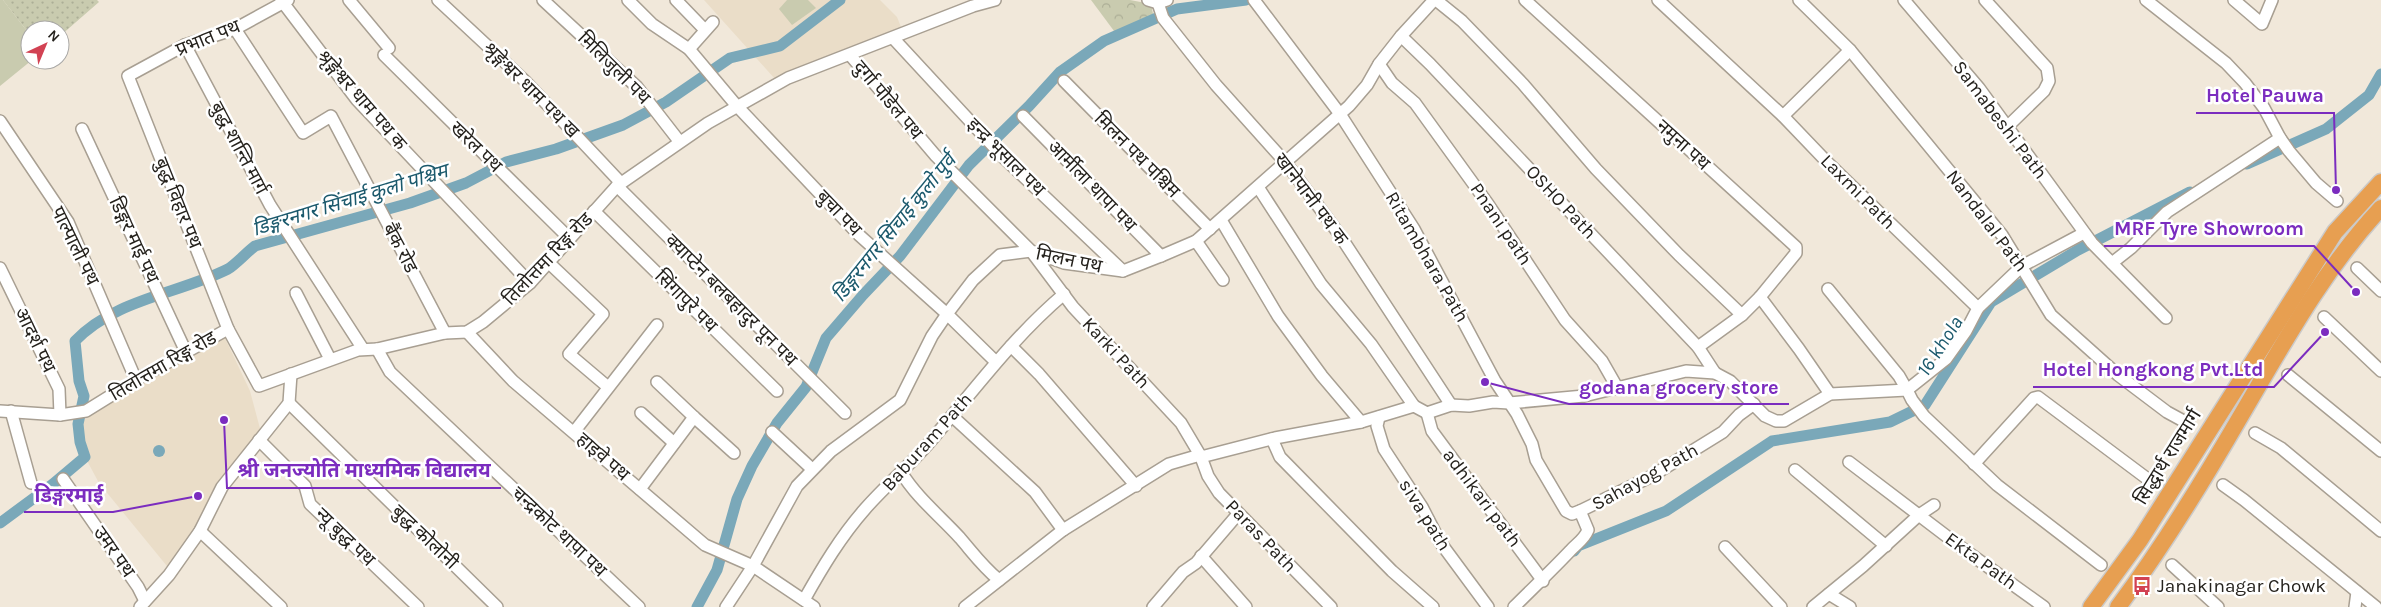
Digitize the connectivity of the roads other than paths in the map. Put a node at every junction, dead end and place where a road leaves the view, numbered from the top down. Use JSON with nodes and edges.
{"nodes":[{"id":1,"x":349,"y":0,"type":"edge"},
{"id":2,"x":438,"y":0,"type":"edge"},
{"id":3,"x":543,"y":0,"type":"edge"},
{"id":4,"x":628,"y":0,"type":"edge"},
{"id":5,"x":676,"y":0,"type":"edge"},
{"id":6,"x":995,"y":0,"type":"edge"},
{"id":7,"x":1254,"y":0,"type":"edge"},
{"id":8,"x":1435,"y":0,"type":"edge"},
{"id":9,"x":1524,"y":0,"type":"edge"},
{"id":10,"x":1658,"y":0,"type":"edge"},
{"id":11,"x":1798,"y":0,"type":"edge"},
{"id":12,"x":1904,"y":0,"type":"edge"},
{"id":13,"x":1985,"y":0,"type":"edge"},
{"id":14,"x":2146,"y":0,"type":"edge"},
{"id":15,"x":2234,"y":0,"type":"edge"},
{"id":16,"x":2272,"y":0,"type":"edge"},
{"id":17,"x":284,"y":1,"type":"edge"},
{"id":18,"x":1157,"y":1,"type":"edge"},
{"id":19,"x":970,"y":3,"type":"edge"},
{"id":20,"x":235,"y":29,"type":"junction"},
{"id":21,"x":1401,"y":36,"type":"junction"},
{"id":22,"x":893,"y":38,"type":"junction"},
{"id":23,"x":184,"y":45,"type":"junction"},
{"id":24,"x":1850,"y":50,"type":"junction"},
{"id":25,"x":692,"y":52,"type":"junction"},
{"id":26,"x":850,"y":55,"type":"junction"},
{"id":27,"x":1379,"y":64,"type":"junction"},
{"id":28,"x":128,"y":76,"type":"joint"},
{"id":29,"x":1064,"y":81,"type":"dead end"},
{"id":30,"x":736,"y":106,"type":"junction"},
{"id":31,"x":1340,"y":114,"type":"junction"},
{"id":32,"x":1023,"y":116,"type":"dead end"},
{"id":33,"x":1783,"y":116,"type":"junction"},
{"id":34,"x":0,"y":121,"type":"edge"},
{"id":35,"x":2008,"y":127,"type":"junction"},
{"id":36,"x":82,"y":128,"type":"dead end"},
{"id":37,"x":2280,"y":138,"type":"junction"},
{"id":38,"x":680,"y":141,"type":"junction"},
{"id":39,"x":1286,"y":163,"type":"junction"},
{"id":40,"x":2381,"y":182,"type":"edge"},
{"id":41,"x":619,"y":185,"type":"junction"},
{"id":42,"x":1258,"y":187,"type":"junction"},
{"id":43,"x":2337,"y":201,"type":"dead end"},
{"id":44,"x":2381,"y":208,"type":"edge"},
{"id":45,"x":594,"y":210,"type":"junction"},
{"id":46,"x":1221,"y":220,"type":"junction"},
{"id":47,"x":1210,"y":229,"type":"junction"},
{"id":48,"x":2084,"y":233,"type":"junction"},
{"id":49,"x":569,"y":238,"type":"junction"},
{"id":50,"x":1196,"y":241,"type":"junction"},
{"id":51,"x":1031,"y":251,"type":"junction"},
{"id":52,"x":1161,"y":256,"type":"junction"},
{"id":53,"x":548,"y":262,"type":"junction"},
{"id":54,"x":2112,"y":263,"type":"junction"},
{"id":55,"x":2022,"y":266,"type":"junction"},
{"id":56,"x":0,"y":268,"type":"edge"},
{"id":57,"x":2357,"y":268,"type":"dead end"},
{"id":58,"x":1123,"y":271,"type":"junction"},
{"id":59,"x":1222,"y":280,"type":"dead end"},
{"id":60,"x":530,"y":283,"type":"junction"},
{"id":61,"x":1828,"y":290,"type":"dead end"},
{"id":62,"x":2381,"y":291,"type":"edge"},
{"id":63,"x":296,"y":293,"type":"dead end"},
{"id":64,"x":1064,"y":294,"type":"junction"},
{"id":65,"x":1760,"y":297,"type":"junction"},
{"id":66,"x":1978,"y":308,"type":"junction"},
{"id":67,"x":947,"y":314,"type":"junction"},
{"id":68,"x":1742,"y":315,"type":"junction"},
{"id":69,"x":2324,"y":317,"type":"dead end"},
{"id":70,"x":2166,"y":318,"type":"dead end"},
{"id":71,"x":657,"y":325,"type":"dead end"},
{"id":72,"x":228,"y":329,"type":"junction"},
{"id":73,"x":466,"y":332,"type":"junction"},
{"id":74,"x":445,"y":333,"type":"junction"},
{"id":75,"x":1011,"y":346,"type":"junction"},
{"id":76,"x":1698,"y":347,"type":"junction"},
{"id":77,"x":363,"y":349,"type":"junction"},
{"id":78,"x":377,"y":349,"type":"junction"},
{"id":79,"x":186,"y":352,"type":"junction"},
{"id":80,"x":330,"y":359,"type":"junction"},
{"id":81,"x":996,"y":362,"type":"junction"},
{"id":82,"x":2381,"y":371,"type":"edge"},
{"id":83,"x":1715,"y":373,"type":"junction"},
{"id":84,"x":291,"y":374,"type":"junction"},
{"id":85,"x":2288,"y":375,"type":"dead end"},
{"id":86,"x":136,"y":380,"type":"junction"},
{"id":87,"x":657,"y":382,"type":"dead end"},
{"id":88,"x":608,"y":387,"type":"junction"},
{"id":89,"x":1618,"y":389,"type":"junction"},
{"id":90,"x":777,"y":391,"type":"dead end"},
{"id":91,"x":1830,"y":394,"type":"junction"},
{"id":92,"x":1909,"y":395,"type":"junction"},
{"id":93,"x":1509,"y":403,"type":"junction"},
{"id":94,"x":289,"y":404,"type":"junction"},
{"id":95,"x":1754,"y":404,"type":"junction"},
{"id":96,"x":1451,"y":405,"type":"junction"},
{"id":97,"x":1414,"y":406,"type":"junction"},
{"id":98,"x":5,"y":411,"type":"edge"},
{"id":99,"x":1427,"y":412,"type":"junction"},
{"id":100,"x":641,"y":413,"type":"dead end"},
{"id":101,"x":845,"y":413,"type":"dead end"},
{"id":102,"x":60,"y":415,"type":"junction"},
{"id":103,"x":952,"y":416,"type":"junction"},
{"id":104,"x":694,"y":417,"type":"junction"},
{"id":105,"x":1379,"y":417,"type":"junction"},
{"id":106,"x":1360,"y":422,"type":"junction"},
{"id":107,"x":2189,"y":424,"type":"dead end"},
{"id":108,"x":574,"y":432,"type":"junction"},
{"id":109,"x":772,"y":432,"type":"dead end"},
{"id":110,"x":2255,"y":433,"type":"dead end"},
{"id":111,"x":1272,"y":439,"type":"junction"},
{"id":112,"x":259,"y":440,"type":"junction"},
{"id":113,"x":674,"y":443,"type":"junction"},
{"id":114,"x":2381,"y":451,"type":"edge"},
{"id":115,"x":734,"y":453,"type":"dead end"},
{"id":116,"x":1201,"y":456,"type":"junction"},
{"id":117,"x":1849,"y":462,"type":"dead end"},
{"id":118,"x":1974,"y":464,"type":"junction"},
{"id":119,"x":812,"y":469,"type":"junction"},
{"id":120,"x":1795,"y":470,"type":"dead end"},
{"id":121,"x":901,"y":472,"type":"junction"},
{"id":122,"x":63,"y":479,"type":"dead end"},
{"id":123,"x":2153,"y":483,"type":"dead end"},
{"id":124,"x":31,"y":484,"type":"dead end"},
{"id":125,"x":2223,"y":485,"type":"dead end"},
{"id":126,"x":1136,"y":486,"type":"junction"},
{"id":127,"x":640,"y":489,"type":"junction"},
{"id":128,"x":1934,"y":505,"type":"dead end"},
{"id":129,"x":1580,"y":512,"type":"junction"},
{"id":130,"x":1238,"y":514,"type":"junction"},
{"id":131,"x":1919,"y":515,"type":"junction"},
{"id":132,"x":1063,"y":530,"type":"junction"},
{"id":133,"x":200,"y":531,"type":"junction"},
{"id":134,"x":2381,"y":531,"type":"edge"},
{"id":135,"x":1886,"y":546,"type":"junction"},
{"id":136,"x":1725,"y":547,"type":"dead end"},
{"id":137,"x":1201,"y":556,"type":"junction"},
{"id":138,"x":2101,"y":565,"type":"dead end"},
{"id":139,"x":2172,"y":565,"type":"dead end"},
{"id":140,"x":753,"y":566,"type":"junction"},
{"id":141,"x":999,"y":580,"type":"junction"},
{"id":142,"x":1543,"y":581,"type":"junction"},
{"id":143,"x":2357,"y":592,"type":"junction"},
{"id":144,"x":1829,"y":594,"type":"junction"},
{"id":145,"x":143,"y":604,"type":"edge"},
{"id":146,"x":809,"y":604,"type":"edge"},
{"id":147,"x":281,"y":607,"type":"edge"},
{"id":148,"x":418,"y":607,"type":"edge"},
{"id":149,"x":497,"y":607,"type":"edge"},
{"id":150,"x":638,"y":607,"type":"edge"},
{"id":151,"x":726,"y":607,"type":"edge"},
{"id":152,"x":965,"y":607,"type":"edge"},
{"id":153,"x":1154,"y":607,"type":"edge"},
{"id":154,"x":1246,"y":607,"type":"edge"},
{"id":155,"x":1331,"y":607,"type":"edge"},
{"id":156,"x":1432,"y":607,"type":"edge"},
{"id":157,"x":1488,"y":607,"type":"edge"},
{"id":158,"x":1514,"y":607,"type":"edge"},
{"id":159,"x":1781,"y":607,"type":"edge"},
{"id":160,"x":1813,"y":607,"type":"edge"},
{"id":161,"x":1850,"y":607,"type":"edge"},
{"id":162,"x":2044,"y":607,"type":"edge"},
{"id":163,"x":2091,"y":607,"type":"edge"},
{"id":164,"x":2118,"y":607,"type":"edge"},
{"id":165,"x":2218,"y":607,"type":"edge"},
{"id":166,"x":2355,"y":607,"type":"edge"},
{"id":167,"x":2376,"y":607,"type":"edge"}],
"edges":[{"from":1,"to":49,"type":"street","name":"खरेल पथ"},
{"from":2,"to":41,"type":"street","name":"श्रृङ्गेश्वर धाम पथ ख"},
{"from":3,"to":38,"type":"street","name":"मिलिजुली पथ"},
{"from":4,"to":25,"type":"street","name":"बुचा पथ"},
{"from":5,"to":25,"type":"street"},
{"from":6,"to":19,"type":"street","name":"तिलोत्तमा रिङ्ग रोड"},
{"from":7,"to":31,"type":"street","name":"Ritambhara Path"},
{"from":8,"to":21,"type":"street","name":"मिलन पथ"},
{"from":8,"to":68,"type":"street"},
{"from":9,"to":65,"type":"street","name":"नमुना पथ"},
{"from":10,"to":33,"type":"street","name":"Laxmi Path"},
{"from":11,"to":24,"type":"street","name":"Nandalal Path"},
{"from":12,"to":35,"type":"street","name":"Samabeshi Path"},
{"from":13,"to":35,"type":"street"},
{"from":14,"to":37,"type":"street"},
{"from":15,"to":16,"type":"street"},
{"from":17,"to":20,"type":"street","name":"प्रभात पथ"},
{"from":17,"to":60,"type":"street","name":"श्रृङ्गेश्वर धाम पथ क"},
{"from":18,"to":39,"type":"street","name":"खानेपानी पथ क"},
{"from":19,"to":22,"type":"street","name":"तिलोत्तमा रिङ्ग रोड"},
{"from":20,"to":23,"type":"street","name":"प्रभात पथ"},
{"from":20,"to":74,"type":"street","name":"बैंक रोड"},
{"from":21,"to":27,"type":"street","name":"मिलन पथ"},
{"from":21,"to":76,"type":"street","name":"OSHO Path"},
{"from":22,"to":26,"type":"street","name":"तिलोत्तमा रिङ्ग रोड"},
{"from":22,"to":58,"type":"street","name":"इन्द्र भूसाल पथ"},
{"from":23,"to":28,"type":"street","name":"प्रभात पथ"},
{"from":23,"to":77,"type":"street","name":"बुद्ध शान्ति मार्ग"},
{"from":24,"to":33,"type":"street"},
{"from":24,"to":55,"type":"street","name":"Nandalal Path"},
{"from":25,"to":30,"type":"street","name":"बुचा पथ"},
{"from":26,"to":30,"type":"street","name":"तिलोत्तमा रिङ्ग रोड"},
{"from":26,"to":51,"type":"street","name":"दुर्गा पौडेल पथ"},
{"from":27,"to":31,"type":"street","name":"मिलन पथ"},
{"from":27,"to":89,"type":"street","name":"Pnani path"},
{"from":28,"to":72,"type":"street","name":"बुद्ध विहार पथ"},
{"from":29,"to":47,"type":"street","name":"मिलन पथ पश्चिम"},
{"from":30,"to":38,"type":"street","name":"तिलोत्तमा रिङ्ग रोड"},
{"from":30,"to":67,"type":"street","name":"बुचा पथ"},
{"from":31,"to":39,"type":"street","name":"मिलन पथ"},
{"from":31,"to":93,"type":"street","name":"Ritambhara Path"},
{"from":32,"to":52,"type":"street","name":"आर्मीला थापा पथ"},
{"from":33,"to":66,"type":"street","name":"Laxmi Path"},
{"from":34,"to":86,"type":"street","name":"पाल्पाली पथ"},
{"from":35,"to":48,"type":"street","name":"Samabeshi Path"},
{"from":36,"to":79,"type":"street","name":"डिङ्गर माई पथ"},
{"from":37,"to":43,"type":"street"},
{"from":37,"to":54,"type":"street"},
{"from":38,"to":41,"type":"street","name":"तिलोत्तमा रिङ्ग रोड"},
{"from":39,"to":42,"type":"street","name":"मिलन पथ"},
{"from":39,"to":96,"type":"street","name":"खानेपानी पथ क"},
{"from":40,"to":163,"type":"highway","name":"सिद्धार्थ राजमार्ग"},
{"from":41,"to":45,"type":"street","name":"तिलोत्तमा रिङ्ग रोड"},
{"from":41,"to":101,"type":"street","name":"क्याप्टेन बलबहादुर पून पथ"},
{"from":42,"to":46,"type":"street","name":"मिलन पथ"},
{"from":42,"to":97,"type":"street"},
{"from":44,"to":164,"type":"highway"},
{"from":45,"to":49,"type":"street","name":"तिलोत्तमा रिङ्ग रोड"},
{"from":45,"to":90,"type":"street","name":"सिंगापुरे पथ"},
{"from":46,"to":47,"type":"street","name":"मिलन पथ"},
{"from":46,"to":106,"type":"street"},
{"from":47,"to":50,"type":"street","name":"मिलन पथ"},
{"from":48,"to":54,"type":"street","name":"Samabeshi Path"},
{"from":48,"to":55,"type":"street"},
{"from":49,"to":53,"type":"street","name":"तिलोत्तमा रिङ्ग रोड"},
{"from":50,"to":52,"type":"street","name":"मिलन पथ"},
{"from":50,"to":59,"type":"street"},
{"from":51,"to":58,"type":"street","name":"मिलन पथ"},
{"from":51,"to":64,"type":"street","name":"Karki Path"},
{"from":51,"to":67,"type":"street","name":"मिलन पथ"},
{"from":52,"to":58,"type":"street","name":"मिलन पथ"},
{"from":53,"to":60,"type":"street","name":"तिलोत्तमा रिङ्ग रोड"},
{"from":53,"to":88,"type":"street"},
{"from":54,"to":70,"type":"street","name":"Samabeshi Path"},
{"from":55,"to":66,"type":"street"},
{"from":55,"to":107,"type":"street","name":"Nandalal Path"},
{"from":56,"to":102,"type":"street","name":"आदर्श पथ"},
{"from":57,"to":62,"type":"street"},
{"from":60,"to":73,"type":"street","name":"तिलोत्तमा रिङ्ग रोड"},
{"from":61,"to":92,"type":"street"},
{"from":63,"to":80,"type":"street"},
{"from":64,"to":75,"type":"street","name":"Baburam Path"},
{"from":64,"to":116,"type":"street","name":"Karki Path"},
{"from":65,"to":68,"type":"street"},
{"from":65,"to":91,"type":"street"},
{"from":66,"to":92,"type":"street"},
{"from":67,"to":81,"type":"street","name":"बुचा पथ"},
{"from":67,"to":119,"type":"street","name":"मिलन पथ"},
{"from":68,"to":76,"type":"street"},
{"from":69,"to":82,"type":"street"},
{"from":71,"to":88,"type":"street"},
{"from":72,"to":79,"type":"street","name":"तिलोत्तमा रिङ्ग रोड"},
{"from":72,"to":84,"type":"street","name":"तिलोत्तमा रिङ्ग रोड"},
{"from":73,"to":74,"type":"street","name":"तिलोत्तमा रिङ्ग रोड"},
{"from":73,"to":108,"type":"street","name":"हाइवे पथ"},
{"from":74,"to":78,"type":"street","name":"तिलोत्तमा रिङ्ग रोड"},
{"from":75,"to":81,"type":"street","name":"Baburam Path"},
{"from":75,"to":126,"type":"street"},
{"from":76,"to":83,"type":"street","name":"OSHO Path"},
{"from":77,"to":78,"type":"street","name":"तिलोत्तमा रिङ्ग रोड"},
{"from":77,"to":80,"type":"street","name":"तिलोत्तमा रिङ्ग रोड"},
{"from":78,"to":150,"type":"street","name":"चन्द्रकोट थापा पथ"},
{"from":79,"to":86,"type":"street","name":"तिलोत्तमा रिङ्ग रोड"},
{"from":80,"to":84,"type":"street","name":"तिलोत्तमा रिङ्ग रोड"},
{"from":81,"to":103,"type":"street","name":"Baburam Path"},
{"from":83,"to":89,"type":"street"},
{"from":83,"to":95,"type":"street"},
{"from":84,"to":94,"type":"street"},
{"from":85,"to":114,"type":"street"},
{"from":86,"to":102,"type":"street","name":"तिलोत्तमा रिङ्ग रोड"},
{"from":87,"to":104,"type":"street"},
{"from":88,"to":108,"type":"street"},
{"from":89,"to":93,"type":"street"},
{"from":91,"to":92,"type":"street"},
{"from":91,"to":95,"type":"street"},
{"from":92,"to":118,"type":"street"},
{"from":93,"to":96,"type":"street"},
{"from":93,"to":129,"type":"street","name":"Ritambhara Path"},
{"from":94,"to":112,"type":"street"},
{"from":94,"to":149,"type":"street","name":"बुद्ध कोलोनी"},
{"from":95,"to":129,"type":"street","name":"Sahayog Path"},
{"from":96,"to":99,"type":"street"},
{"from":97,"to":99,"type":"street"},
{"from":97,"to":105,"type":"street"},
{"from":98,"to":102,"type":"street","name":"तिलोत्तमा रिङ्ग रोड"},
{"from":98,"to":124,"type":"street"},
{"from":99,"to":142,"type":"street","name":"adhikari path"},
{"from":100,"to":113,"type":"street"},
{"from":103,"to":121,"type":"street","name":"Baburam Path"},
{"from":103,"to":132,"type":"street"},
{"from":104,"to":113,"type":"street"},
{"from":104,"to":115,"type":"street"},
{"from":105,"to":106,"type":"street"},
{"from":105,"to":157,"type":"street","name":"siva path"},
{"from":106,"to":111,"type":"street"},
{"from":108,"to":127,"type":"street","name":"हाइवे पथ"},
{"from":109,"to":119,"type":"street"},
{"from":110,"to":134,"type":"street"},
{"from":111,"to":116,"type":"street"},
{"from":111,"to":156,"type":"street"},
{"from":112,"to":133,"type":"street"},
{"from":112,"to":148,"type":"street","name":"न्यू बुद्ध पथ"},
{"from":113,"to":127,"type":"street"},
{"from":116,"to":126,"type":"street"},
{"from":116,"to":130,"type":"street","name":"Paras Path"},
{"from":117,"to":131,"type":"street","name":"Ekta Path"},
{"from":118,"to":123,"type":"street"},
{"from":118,"to":138,"type":"street"},
{"from":119,"to":140,"type":"street","name":"मिलन पथ"},
{"from":120,"to":135,"type":"street"},
{"from":121,"to":141,"type":"street"},
{"from":121,"to":146,"type":"street","name":"Baburam Path"},
{"from":122,"to":145,"type":"street","name":"उमर पथ"},
{"from":125,"to":143,"type":"street"},
{"from":126,"to":132,"type":"street"},
{"from":127,"to":140,"type":"street","name":"हाइवे पथ"},
{"from":128,"to":131,"type":"street"},
{"from":129,"to":142,"type":"street","name":"Sahayog Path"},
{"from":130,"to":137,"type":"street"},
{"from":130,"to":155,"type":"street","name":"Paras Path"},
{"from":131,"to":135,"type":"street"},
{"from":131,"to":162,"type":"street","name":"Ekta Path"},
{"from":132,"to":141,"type":"street"},
{"from":133,"to":145,"type":"street"},
{"from":133,"to":147,"type":"street"},
{"from":135,"to":144,"type":"street"},
{"from":136,"to":159,"type":"street"},
{"from":137,"to":153,"type":"street"},
{"from":137,"to":154,"type":"street"},
{"from":139,"to":165,"type":"street"},
{"from":140,"to":146,"type":"street","name":"हाइवे पथ"},
{"from":140,"to":151,"type":"street","name":"मिलन पथ"},
{"from":141,"to":152,"type":"street"},
{"from":142,"to":158,"type":"street","name":"Sahayog Path"},
{"from":143,"to":166,"type":"street"},
{"from":143,"to":167,"type":"street"},
{"from":144,"to":160,"type":"street"},
{"from":144,"to":161,"type":"street"}]}
